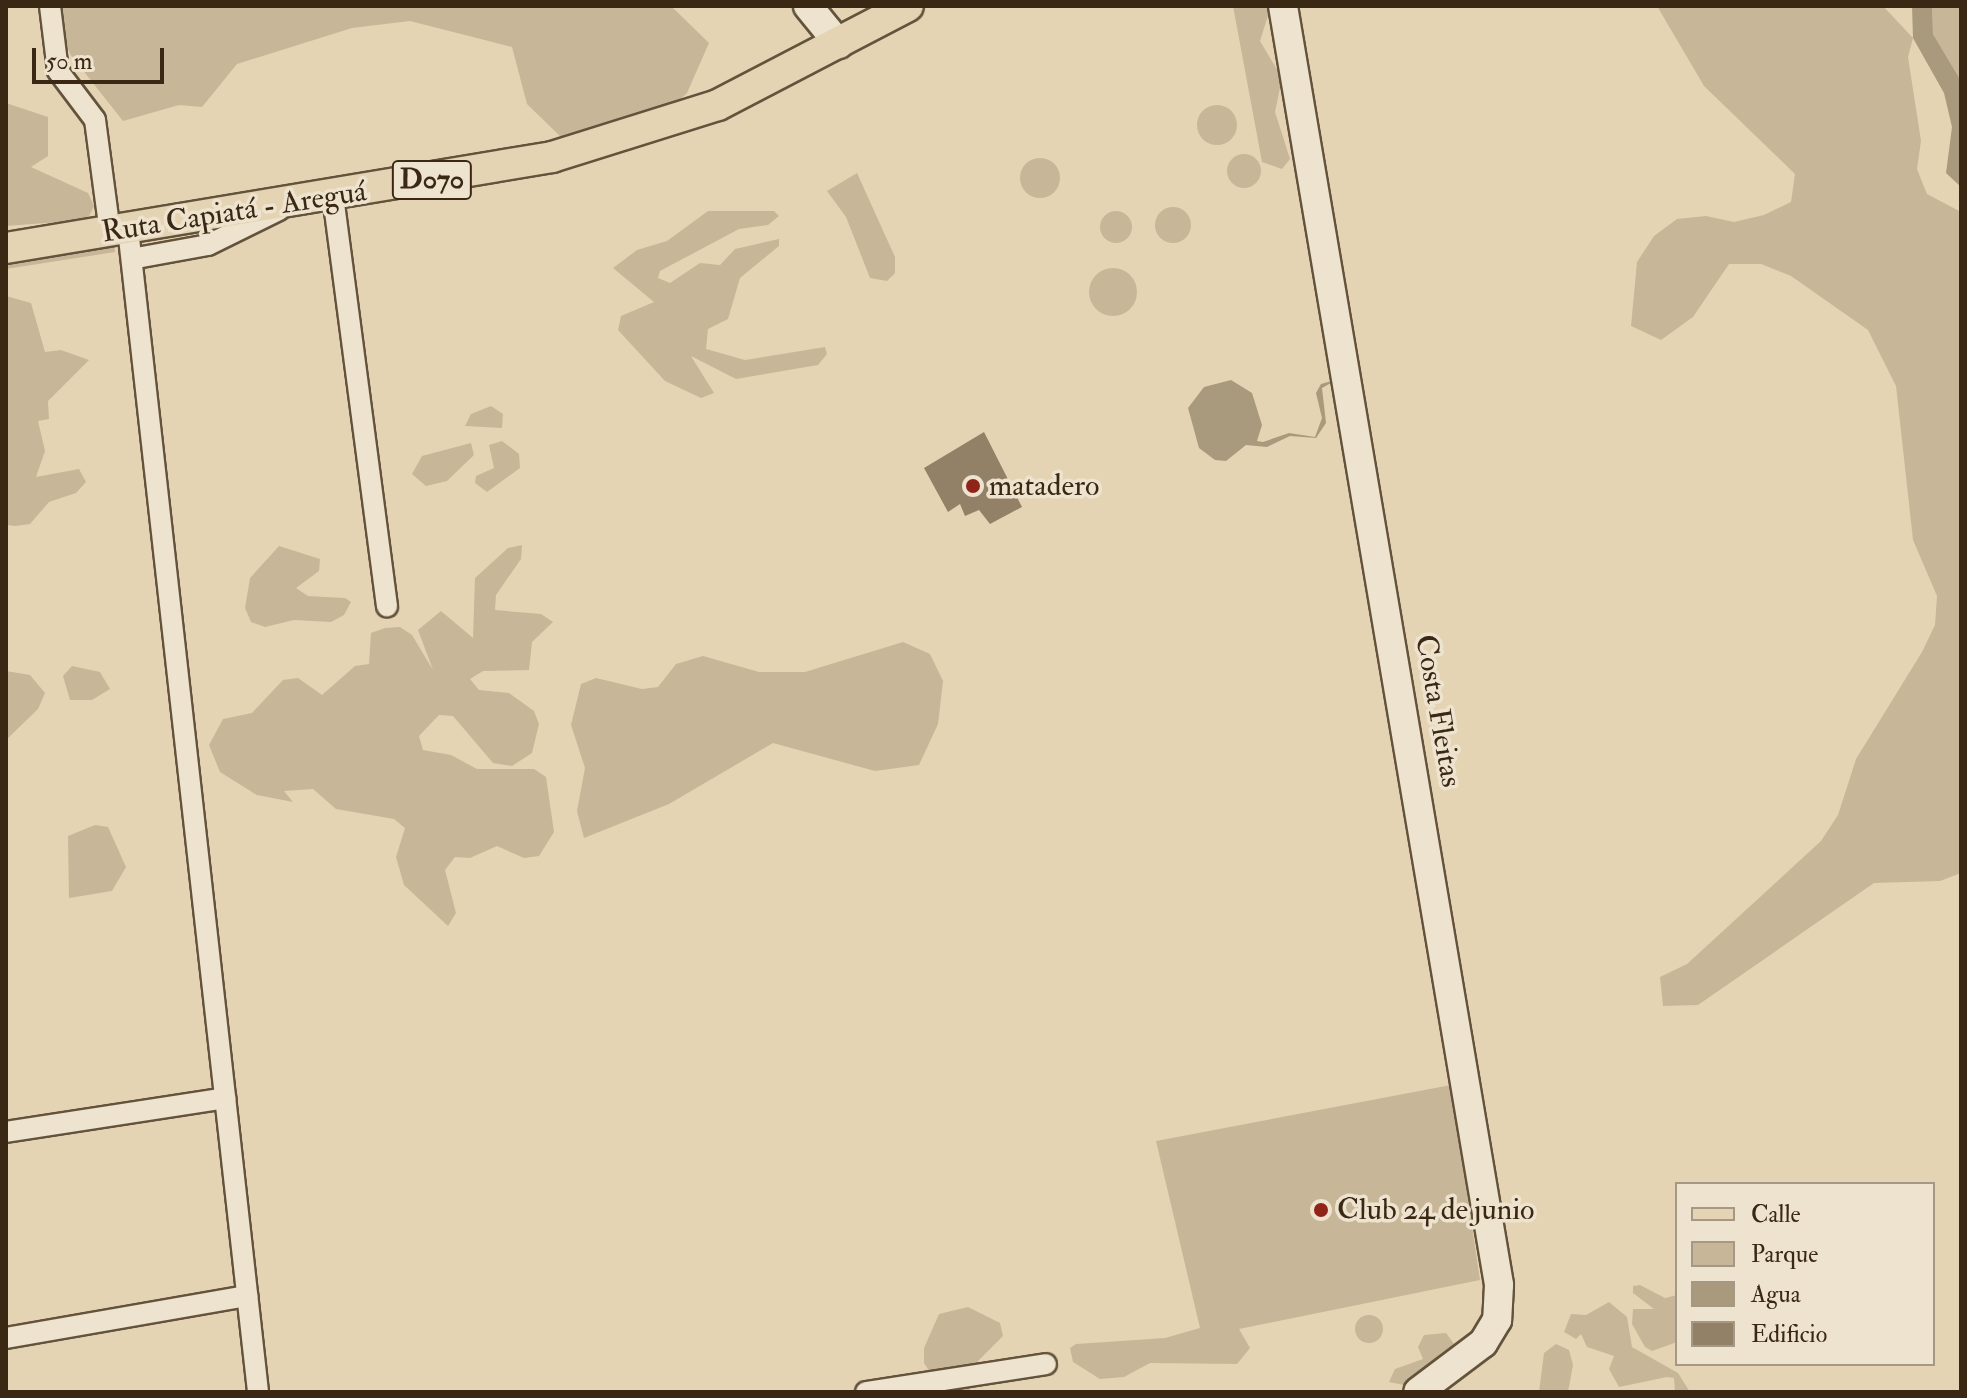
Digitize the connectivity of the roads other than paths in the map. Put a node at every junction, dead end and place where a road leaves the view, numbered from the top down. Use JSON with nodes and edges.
{"nodes":[{"id":1,"x":50,"y":6,"type":"edge"},
{"id":2,"x":808,"y":6,"type":"edge"},
{"id":3,"x":908,"y":6,"type":"edge"},
{"id":4,"x":1283,"y":6,"type":"edge"},
{"id":5,"x":839,"y":44,"type":"junction"},
{"id":6,"x":333,"y":196,"type":"junction"},
{"id":7,"x":293,"y":202,"type":"junction"},
{"id":8,"x":119,"y":231,"type":"junction"},
{"id":9,"x":6,"y":248,"type":"edge"},
{"id":10,"x":142,"y":257,"type":"dead end"},
{"id":11,"x":387,"y":606,"type":"dead end"},
{"id":12,"x":225,"y":1098,"type":"junction"},
{"id":13,"x":6,"y":1132,"type":"edge"},
{"id":14,"x":247,"y":1296,"type":"junction"},
{"id":15,"x":6,"y":1338,"type":"edge"},
{"id":16,"x":1046,"y":1364,"type":"dead end"},
{"id":17,"x":258,"y":1392,"type":"edge"},
{"id":18,"x":866,"y":1392,"type":"edge"},
{"id":19,"x":1418,"y":1392,"type":"edge"}],
"edges":[{"from":1,"to":8,"type":"street"},
{"from":2,"to":5,"type":"main road"},
{"from":3,"to":5,"type":"main road","name":"Ruta Capiatá - Areguá","number":"D070"},
{"from":4,"to":19,"type":"main road","name":"Costa Fleitas"},
{"from":5,"to":6,"type":"main road","name":"Ruta Capiatá - Areguá","number":"D070"},
{"from":6,"to":7,"type":"main road","name":"Ruta Capiatá - Areguá","number":"D070"},
{"from":6,"to":11,"type":"street"},
{"from":7,"to":8,"type":"main road","name":"Ruta Capiatá - Areguá","number":"D070"},
{"from":7,"to":10,"type":"street"},
{"from":8,"to":9,"type":"main road","name":"Ruta Capiatá - Areguá","number":"D070"},
{"from":8,"to":12,"type":"street"},
{"from":12,"to":13,"type":"street"},
{"from":12,"to":14,"type":"street"},
{"from":14,"to":15,"type":"street"},
{"from":14,"to":17,"type":"street"},
{"from":16,"to":18,"type":"street"}]}
